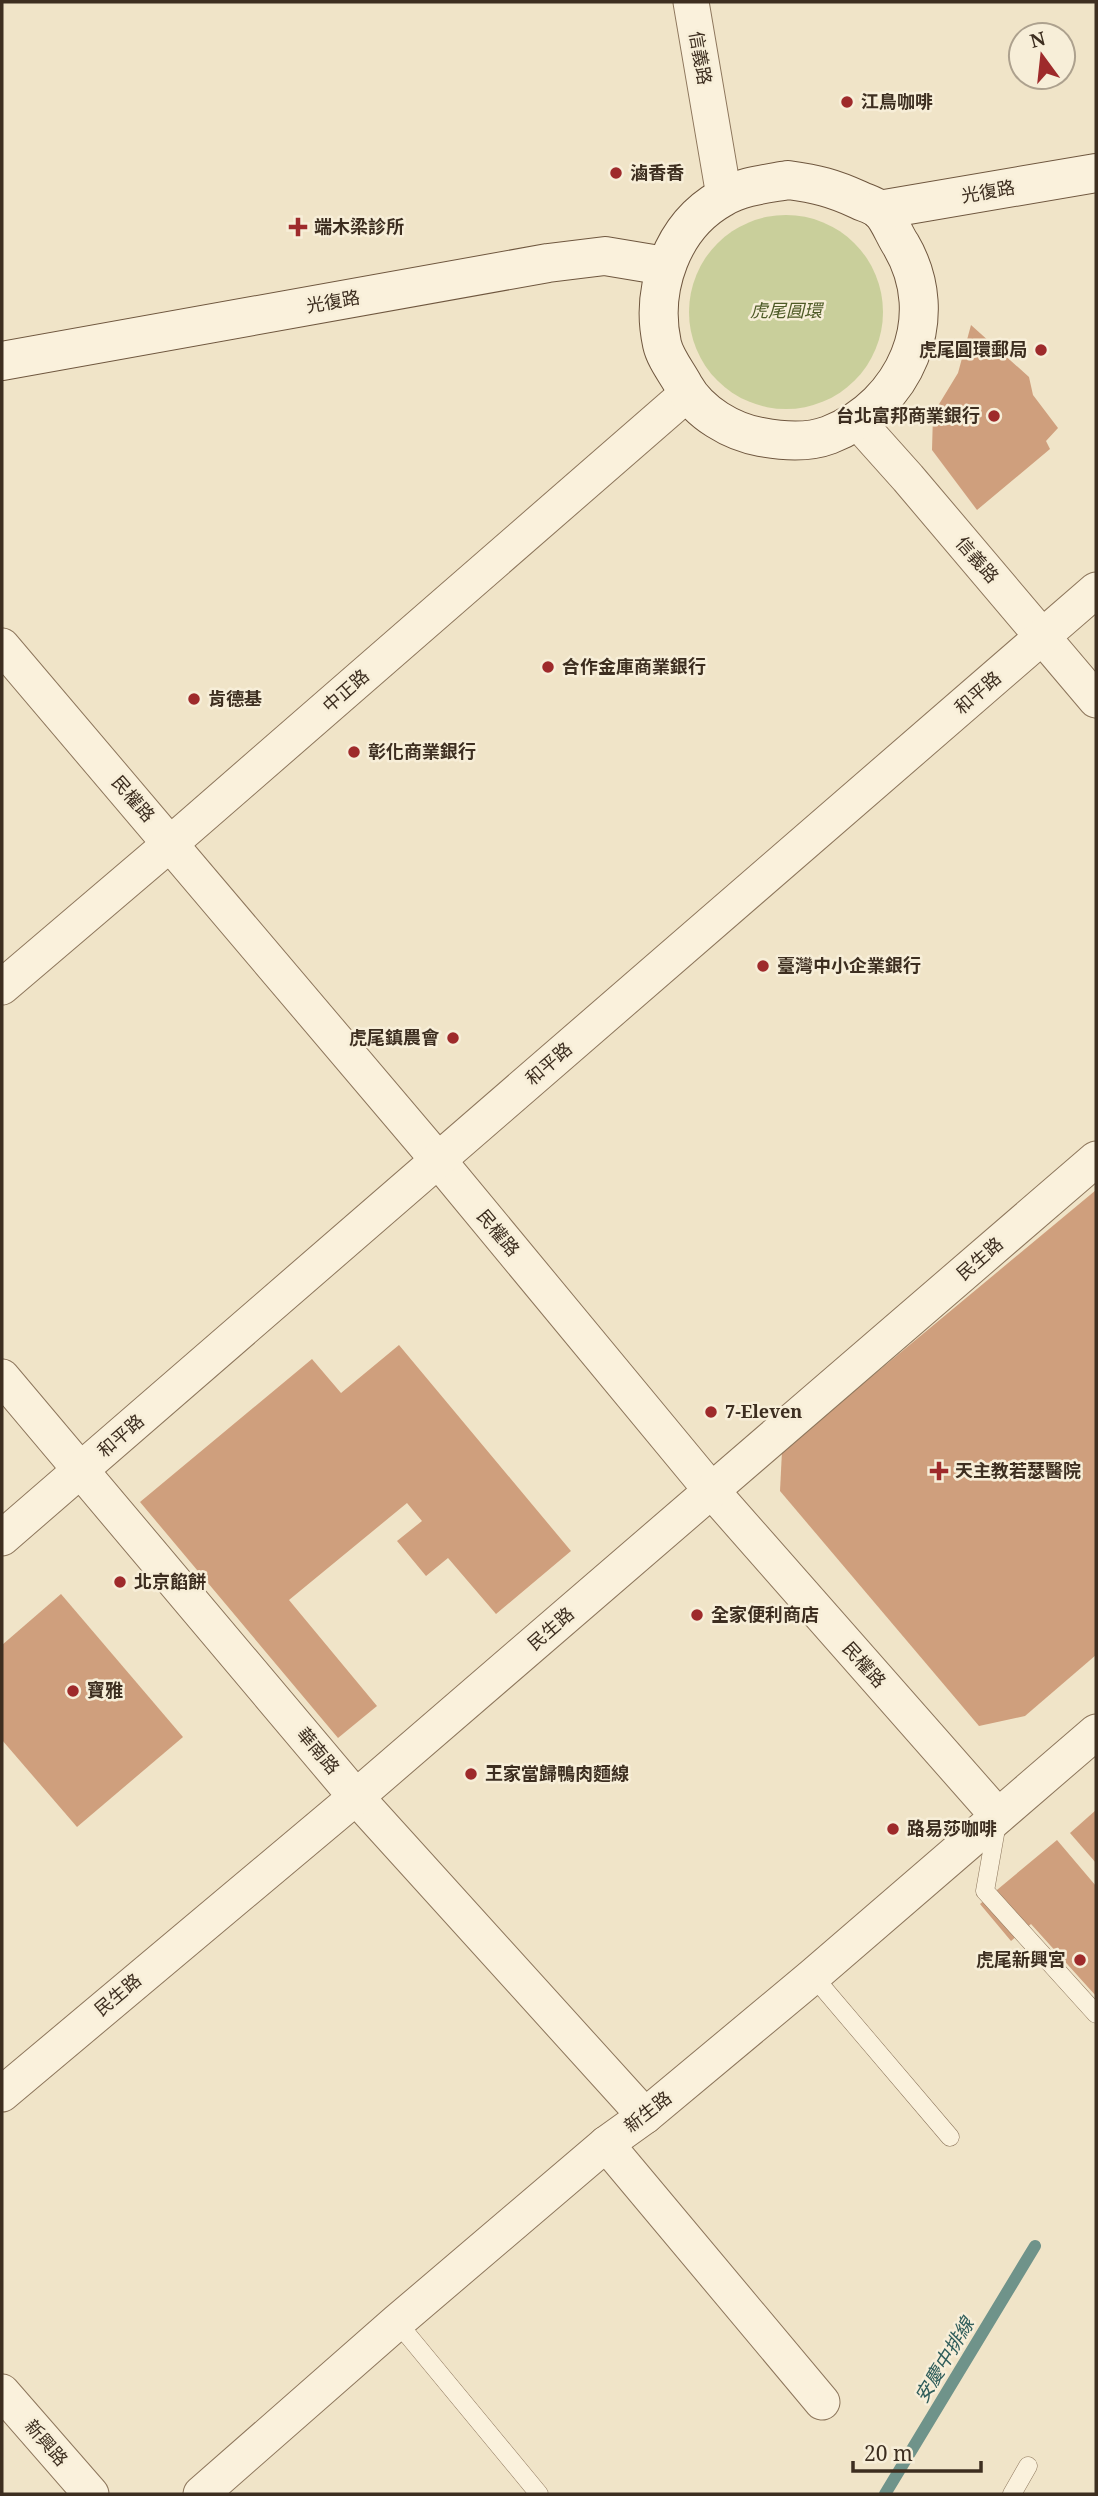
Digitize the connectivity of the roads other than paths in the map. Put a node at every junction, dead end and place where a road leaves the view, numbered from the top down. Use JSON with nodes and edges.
{"nodes":[{"id":1,"x":691,"y":2,"type":"edge"},
{"id":2,"x":1096,"y":173,"type":"edge"},
{"id":3,"x":724,"y":196,"type":"junction"},
{"id":4,"x":879,"y":210,"type":"junction"},
{"id":5,"x":665,"y":266,"type":"junction"},
{"id":6,"x":2,"y":361,"type":"edge"},
{"id":7,"x":688,"y":393,"type":"junction"},
{"id":8,"x":857,"y":421,"type":"junction"},
{"id":9,"x":1096,"y":590,"type":"edge"},
{"id":10,"x":1043,"y":637,"type":"junction"},
{"id":11,"x":2,"y":646,"type":"edge"},
{"id":12,"x":1096,"y":700,"type":"edge"},
{"id":13,"x":171,"y":843,"type":"junction"},
{"id":14,"x":2,"y":987,"type":"edge"},
{"id":15,"x":1096,"y":1159,"type":"edge"},
{"id":16,"x":438,"y":1160,"type":"junction"},
{"id":17,"x":2,"y":1377,"type":"edge"},
{"id":18,"x":80,"y":1471,"type":"junction"},
{"id":19,"x":711,"y":1490,"type":"junction"},
{"id":20,"x":2,"y":1538,"type":"edge"},
{"id":21,"x":1096,"y":1732,"type":"edge"},
{"id":22,"x":356,"y":1797,"type":"junction"},
{"id":23,"x":998,"y":1816,"type":"junction"},
{"id":24,"x":813,"y":1976,"type":"junction"},
{"id":25,"x":1096,"y":2014,"type":"edge"},
{"id":26,"x":2,"y":2094,"type":"edge"},
{"id":27,"x":645,"y":2116,"type":"junction"},
{"id":28,"x":950,"y":2137,"type":"dead end"},
{"id":29,"x":606,"y":2144,"type":"junction"},
{"id":30,"x":397,"y":2322,"type":"junction"},
{"id":31,"x":2,"y":2392,"type":"edge"},
{"id":32,"x":822,"y":2402,"type":"dead end"},
{"id":33,"x":1028,"y":2466,"type":"dead end"},
{"id":34,"x":90,"y":2494,"type":"edge"},
{"id":35,"x":201,"y":2494,"type":"edge"},
{"id":36,"x":539,"y":2494,"type":"edge"},
{"id":37,"x":1012,"y":2494,"type":"edge"}],
"edges":[{"from":1,"to":3,"type":"street","name":"信義路"},
{"from":2,"to":4,"type":"street","name":"光復路"},
{"from":3,"to":4,"type":"street"},
{"from":3,"to":5,"type":"street"},
{"from":4,"to":8,"type":"street"},
{"from":5,"to":6,"type":"street","name":"光復路"},
{"from":5,"to":7,"type":"street"},
{"from":7,"to":8,"type":"street"},
{"from":7,"to":13,"type":"street","name":"中正路"},
{"from":8,"to":10,"type":"street","name":"信義路"},
{"from":9,"to":10,"type":"street","name":"和平路"},
{"from":10,"to":12,"type":"street","name":"信義路"},
{"from":10,"to":16,"type":"street","name":"和平路"},
{"from":11,"to":13,"type":"street","name":"民權路"},
{"from":13,"to":14,"type":"street","name":"中正路"},
{"from":13,"to":16,"type":"street","name":"民權路"},
{"from":15,"to":19,"type":"street","name":"民生路"},
{"from":16,"to":18,"type":"street","name":"和平路"},
{"from":16,"to":19,"type":"street","name":"民權路"},
{"from":17,"to":18,"type":"street","name":"華南路"},
{"from":18,"to":20,"type":"street","name":"和平路"},
{"from":18,"to":22,"type":"street","name":"華南路"},
{"from":19,"to":22,"type":"street","name":"民生路"},
{"from":19,"to":23,"type":"street","name":"民權路"},
{"from":21,"to":23,"type":"street","name":"新生路"},
{"from":22,"to":26,"type":"street","name":"民生路"},
{"from":22,"to":27,"type":"street","name":"華南路"},
{"from":23,"to":24,"type":"street","name":"新生路"},
{"from":23,"to":25,"type":"lane"},
{"from":24,"to":27,"type":"street","name":"新生路"},
{"from":24,"to":28,"type":"lane"},
{"from":27,"to":29,"type":"street","name":"新生路"},
{"from":29,"to":30,"type":"street","name":"新生路"},
{"from":29,"to":32,"type":"street"},
{"from":30,"to":35,"type":"street","name":"新生路"},
{"from":30,"to":36,"type":"lane"},
{"from":31,"to":34,"type":"street","name":"新興路"},
{"from":33,"to":37,"type":"lane"}]}
